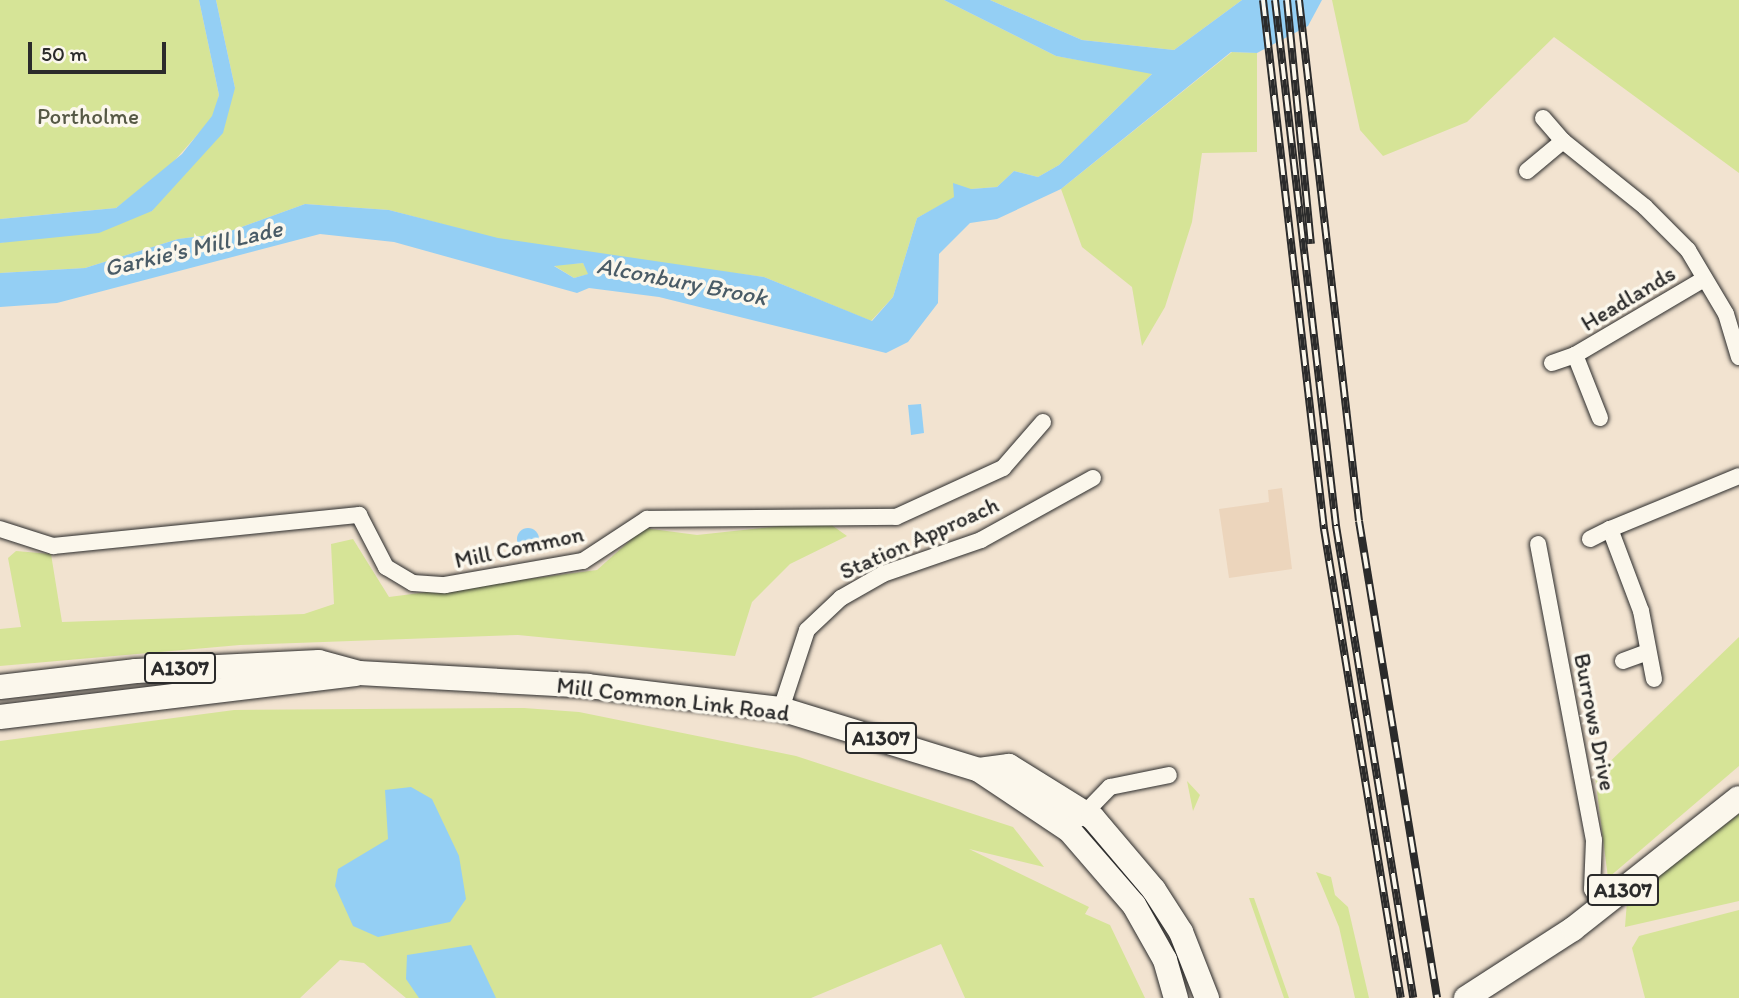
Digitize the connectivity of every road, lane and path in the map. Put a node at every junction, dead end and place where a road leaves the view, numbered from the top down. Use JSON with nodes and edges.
{"nodes":[{"id":1,"x":1543,"y":118,"type":"dead end"},
{"id":2,"x":1563,"y":141,"type":"junction"},
{"id":3,"x":1527,"y":171,"type":"dead end"},
{"id":4,"x":1704,"y":279,"type":"junction"},
{"id":5,"x":1575,"y":355,"type":"junction"},
{"id":6,"x":1739,"y":356,"type":"edge"},
{"id":7,"x":1552,"y":363,"type":"dead end"},
{"id":8,"x":1600,"y":418,"type":"dead end"},
{"id":9,"x":1043,"y":422,"type":"dead end"},
{"id":10,"x":1739,"y":476,"type":"edge"},
{"id":11,"x":1093,"y":478,"type":"dead end"},
{"id":12,"x":0,"y":529,"type":"edge"},
{"id":13,"x":1610,"y":530,"type":"junction"},
{"id":14,"x":1590,"y":539,"type":"dead end"},
{"id":15,"x":1538,"y":544,"type":"dead end"},
{"id":16,"x":1646,"y":653,"type":"junction"},
{"id":17,"x":1623,"y":661,"type":"dead end"},
{"id":18,"x":359,"y":673,"type":"junction"},
{"id":19,"x":1654,"y":679,"type":"dead end"},
{"id":20,"x":0,"y":687,"type":"edge"},
{"id":21,"x":780,"y":709,"type":"junction"},
{"id":22,"x":0,"y":717,"type":"edge"},
{"id":23,"x":979,"y":770,"type":"junction"},
{"id":24,"x":1169,"y":775,"type":"dead end"},
{"id":25,"x":1739,"y":798,"type":"edge"},
{"id":26,"x":1085,"y":811,"type":"junction"},
{"id":27,"x":1069,"y":831,"type":"junction"},
{"id":28,"x":1602,"y":906,"type":"junction"},
{"id":29,"x":1469,"y":996,"type":"edge"},
{"id":30,"x":1176,"y":998,"type":"edge"},
{"id":31,"x":1207,"y":998,"type":"edge"}],
"edges":[{"from":1,"to":2,"type":"street"},
{"from":2,"to":3,"type":"street"},
{"from":2,"to":4,"type":"street"},
{"from":4,"to":5,"type":"street","name":"Headlands"},
{"from":4,"to":6,"type":"street"},
{"from":5,"to":7,"type":"street","name":"Headlands"},
{"from":5,"to":8,"type":"street","name":"Headlands"},
{"from":9,"to":12,"type":"street","name":"Mill Common"},
{"from":10,"to":13,"type":"street"},
{"from":11,"to":21,"type":"street","name":"Station Approach"},
{"from":13,"to":14,"type":"street"},
{"from":13,"to":16,"type":"street"},
{"from":15,"to":28,"type":"street","name":"Burrows Drive"},
{"from":16,"to":17,"type":"street"},
{"from":16,"to":19,"type":"street"},
{"from":18,"to":20,"type":"main road","name":"Mill Common Link Road","number":"A1307"},
{"from":18,"to":21,"type":"main road","name":"Mill Common Link Road","number":"A1307"},
{"from":18,"to":22,"type":"main road","name":"Mill Common Link Road","number":"A1307"},
{"from":21,"to":23,"type":"main road","name":"Mill Common Link Road","number":"A1307"},
{"from":23,"to":26,"type":"main road","name":"Mill Common Link Road","number":"A1307"},
{"from":23,"to":27,"type":"main road","name":"Mill Common Link Road","number":"A1307"},
{"from":24,"to":26,"type":"street"},
{"from":25,"to":28,"type":"main road","number":"A1307"},
{"from":26,"to":27,"type":"street"},
{"from":26,"to":31,"type":"main road","name":"Mill Common Link Road","number":"A1307"},
{"from":27,"to":30,"type":"main road","name":"Mill Common Link Road","number":"A1307"},
{"from":28,"to":29,"type":"main road","number":"A1307"}]}
